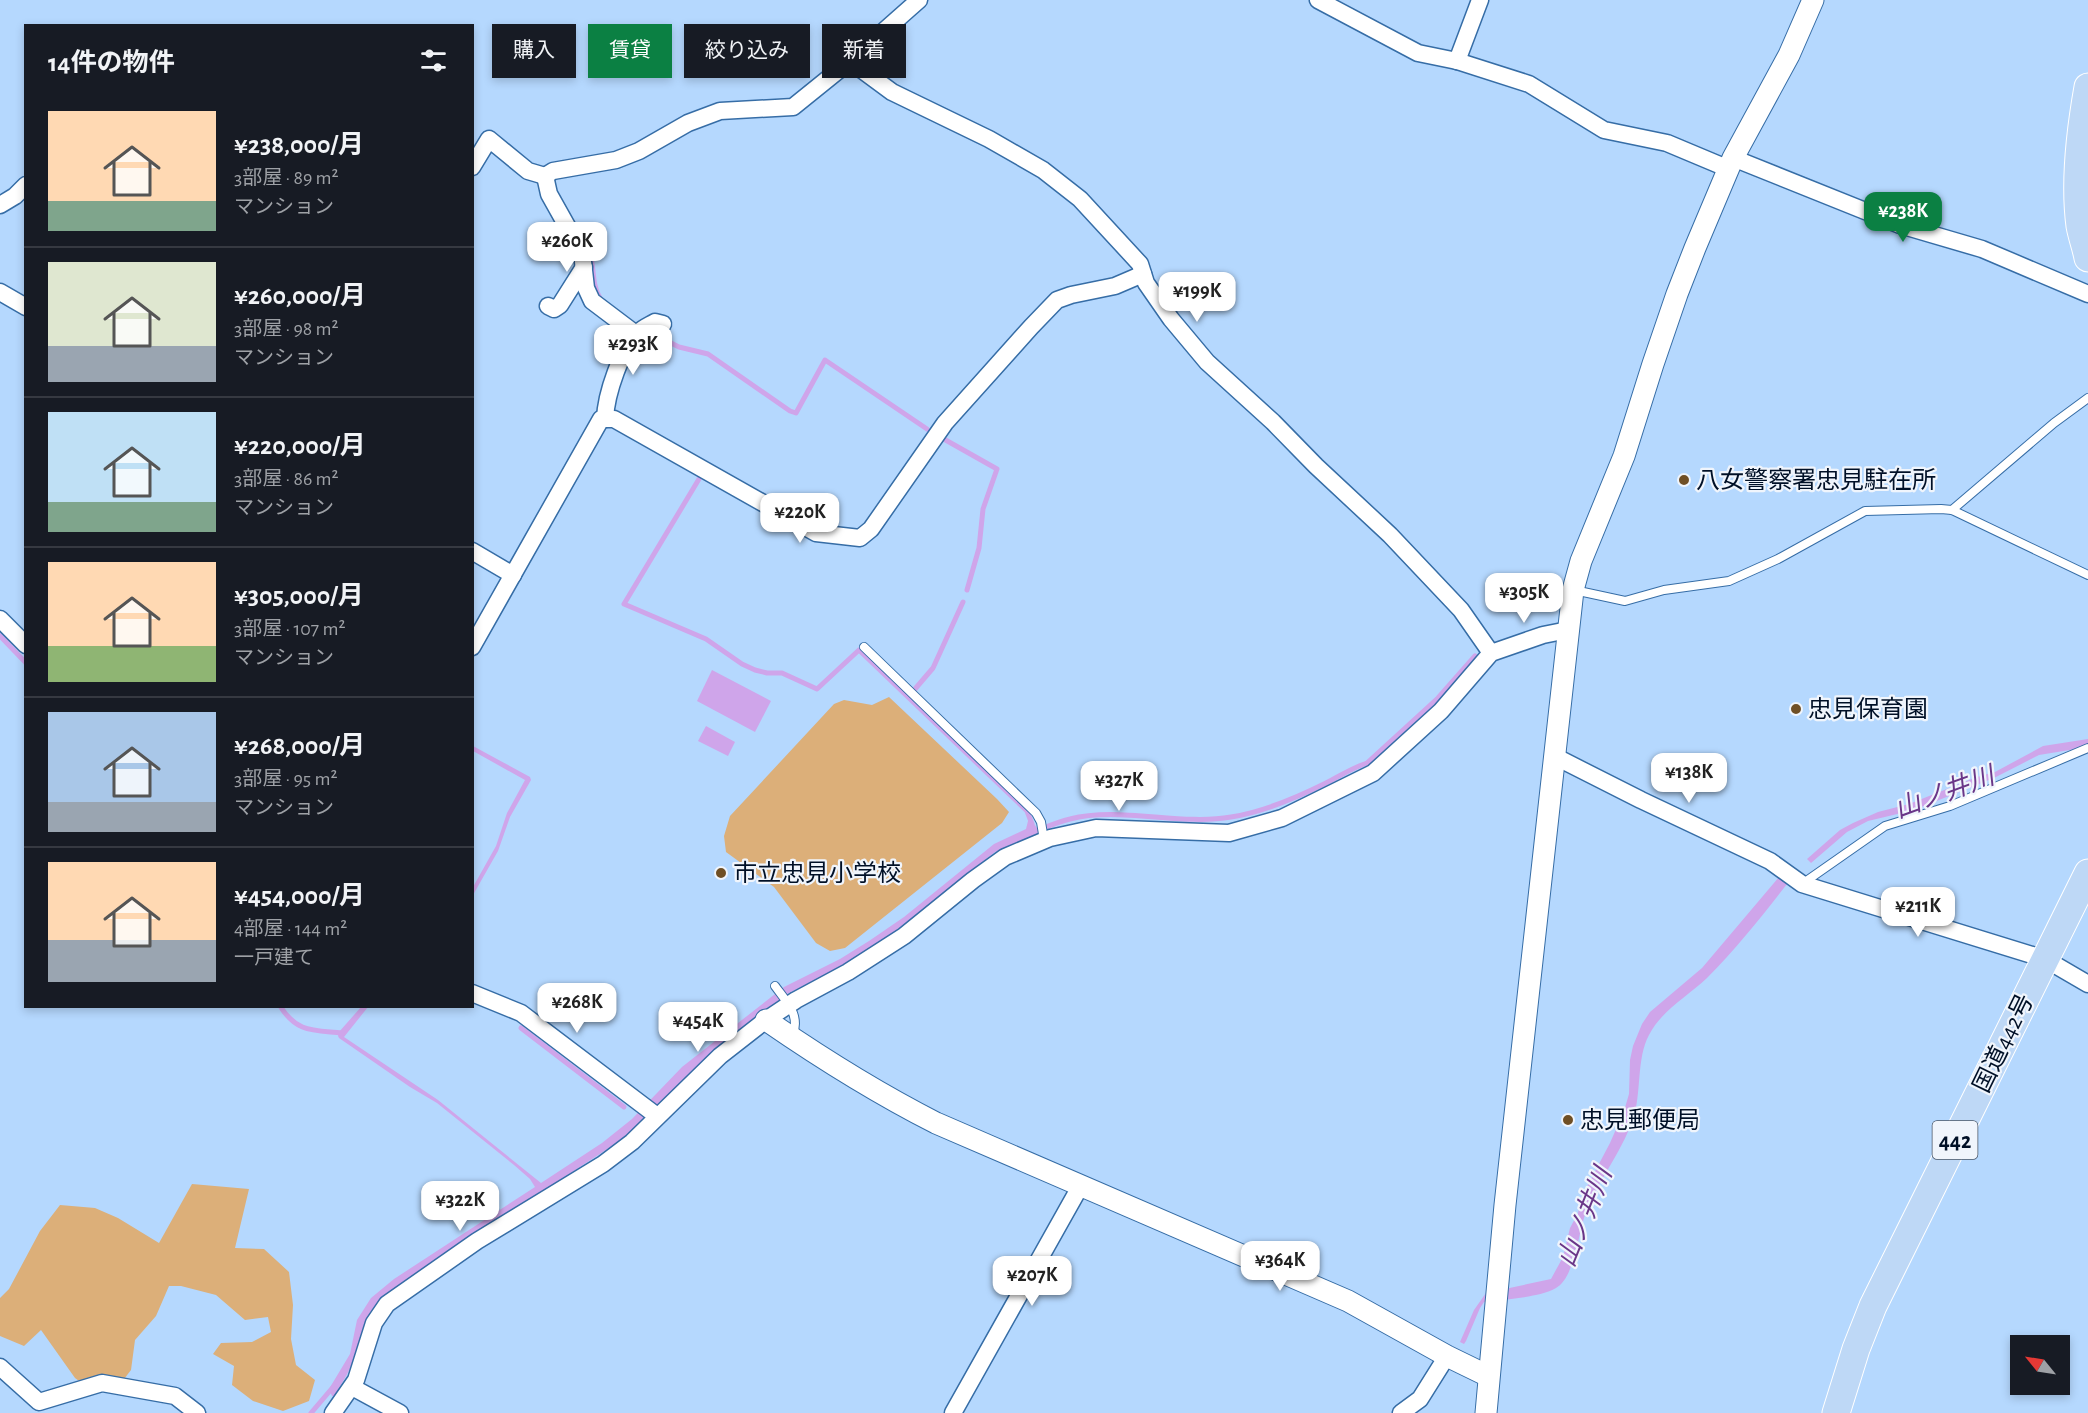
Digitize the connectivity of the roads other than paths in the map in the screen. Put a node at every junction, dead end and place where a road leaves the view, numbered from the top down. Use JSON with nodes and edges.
{"nodes":[{"id":1,"x":919,"y":0,"type":"edge"},
{"id":2,"x":1318,"y":0,"type":"edge"},
{"id":3,"x":1480,"y":0,"type":"edge"},
{"id":4,"x":1813,"y":0,"type":"edge"},
{"id":5,"x":892,"y":24,"type":"edge"},
{"id":6,"x":1457,"y":61,"type":"junction"},
{"id":7,"x":829,"y":78,"type":"edge"},
{"id":8,"x":873,"y":78,"type":"edge"},
{"id":9,"x":2088,"y":87,"type":"edge"},
{"id":10,"x":1731,"y":163,"type":"junction"},
{"id":11,"x":474,"y":164,"type":"edge"},
{"id":12,"x":545,"y":176,"type":"junction"},
{"id":13,"x":24,"y":187,"type":"edge"},
{"id":14,"x":0,"y":205,"type":"edge"},
{"id":15,"x":2088,"y":258,"type":"edge"},
{"id":16,"x":584,"y":267,"type":"junction"},
{"id":17,"x":1143,"y":274,"type":"junction"},
{"id":18,"x":0,"y":292,"type":"edge"},
{"id":19,"x":2088,"y":294,"type":"edge"},
{"id":20,"x":24,"y":306,"type":"edge"},
{"id":21,"x":548,"y":306,"type":"dead end"},
{"id":22,"x":663,"y":324,"type":"dead end"},
{"id":23,"x":636,"y":335,"type":"junction"},
{"id":24,"x":2088,"y":398,"type":"edge"},
{"id":25,"x":605,"y":419,"type":"junction"},
{"id":26,"x":1953,"y":510,"type":"junction"},
{"id":27,"x":474,"y":552,"type":"edge"},
{"id":28,"x":513,"y":575,"type":"junction"},
{"id":29,"x":2088,"y":575,"type":"edge"},
{"id":30,"x":1573,"y":590,"type":"junction"},
{"id":31,"x":0,"y":619,"type":"edge"},
{"id":32,"x":1568,"y":630,"type":"junction"},
{"id":33,"x":24,"y":643,"type":"edge"},
{"id":34,"x":474,"y":643,"type":"edge"},
{"id":35,"x":864,"y":647,"type":"dead end"},
{"id":36,"x":1491,"y":653,"type":"junction"},
{"id":37,"x":2088,"y":748,"type":"edge"},
{"id":38,"x":1556,"y":757,"type":"junction"},
{"id":39,"x":1044,"y":840,"type":"junction"},
{"id":40,"x":2088,"y":873,"type":"edge"},
{"id":41,"x":1802,"y":884,"type":"junction"},
{"id":42,"x":2044,"y":959,"type":"junction"},
{"id":43,"x":2088,"y":984,"type":"edge"},
{"id":44,"x":775,"y":986,"type":"dead end"},
{"id":45,"x":474,"y":994,"type":"edge"},
{"id":46,"x":787,"y":1002,"type":"junction"},
{"id":47,"x":766,"y":1020,"type":"junction"},
{"id":48,"x":792,"y":1038,"type":"junction"},
{"id":49,"x":657,"y":1116,"type":"junction"},
{"id":50,"x":1081,"y":1185,"type":"junction"},
{"id":51,"x":1447,"y":1356,"type":"junction"},
{"id":52,"x":0,"y":1367,"type":"edge"},
{"id":53,"x":1488,"y":1376,"type":"junction"},
{"id":54,"x":351,"y":1387,"type":"junction"},
{"id":55,"x":339,"y":1412,"type":"edge"},
{"id":56,"x":197,"y":1413,"type":"edge"},
{"id":57,"x":400,"y":1413,"type":"edge"},
{"id":58,"x":953,"y":1413,"type":"edge"},
{"id":59,"x":1401,"y":1413,"type":"edge"},
{"id":60,"x":1486,"y":1413,"type":"edge"},
{"id":61,"x":1836,"y":1413,"type":"edge"}],
"edges":[{"from":1,"to":5,"type":"street"},
{"from":2,"to":6,"type":"street"},
{"from":3,"to":6,"type":"street"},
{"from":4,"to":10,"type":"street"},
{"from":6,"to":10,"type":"street"},
{"from":7,"to":12,"type":"street"},
{"from":8,"to":17,"type":"street"},
{"from":9,"to":15,"type":"highway"},
{"from":10,"to":19,"type":"street"},
{"from":10,"to":30,"type":"street"},
{"from":11,"to":12,"type":"street"},
{"from":12,"to":16,"type":"street"},
{"from":13,"to":14,"type":"street"},
{"from":16,"to":21,"type":"street"},
{"from":16,"to":23,"type":"street"},
{"from":17,"to":25,"type":"street"},
{"from":17,"to":36,"type":"street"},
{"from":18,"to":20,"type":"street"},
{"from":22,"to":23,"type":"street"},
{"from":23,"to":25,"type":"street"},
{"from":24,"to":26,"type":"lane"},
{"from":25,"to":28,"type":"street"},
{"from":26,"to":29,"type":"lane"},
{"from":26,"to":30,"type":"lane"},
{"from":27,"to":28,"type":"street"},
{"from":28,"to":34,"type":"street"},
{"from":30,"to":32,"type":"street"},
{"from":31,"to":33,"type":"street"},
{"from":32,"to":36,"type":"street"},
{"from":32,"to":38,"type":"street"},
{"from":35,"to":39,"type":"lane"},
{"from":36,"to":39,"type":"street"},
{"from":37,"to":41,"type":"lane"},
{"from":38,"to":41,"type":"street"},
{"from":38,"to":53,"type":"street"},
{"from":39,"to":46,"type":"street"},
{"from":40,"to":42,"type":"highway","name":"国道442号","number":"442"},
{"from":41,"to":42,"type":"street"},
{"from":42,"to":43,"type":"street"},
{"from":42,"to":61,"type":"highway","name":"国道442号","number":"442"},
{"from":44,"to":46,"type":"lane"},
{"from":45,"to":49,"type":"street"},
{"from":46,"to":47,"type":"street"},
{"from":46,"to":48,"type":"lane"},
{"from":47,"to":48,"type":"street"},
{"from":47,"to":49,"type":"street"},
{"from":48,"to":50,"type":"street"},
{"from":49,"to":54,"type":"street"},
{"from":50,"to":51,"type":"street"},
{"from":50,"to":58,"type":"street"},
{"from":51,"to":53,"type":"street"},
{"from":51,"to":59,"type":"street"},
{"from":52,"to":56,"type":"street"},
{"from":53,"to":60,"type":"street"},
{"from":54,"to":55,"type":"street"},
{"from":54,"to":57,"type":"street"}]}
